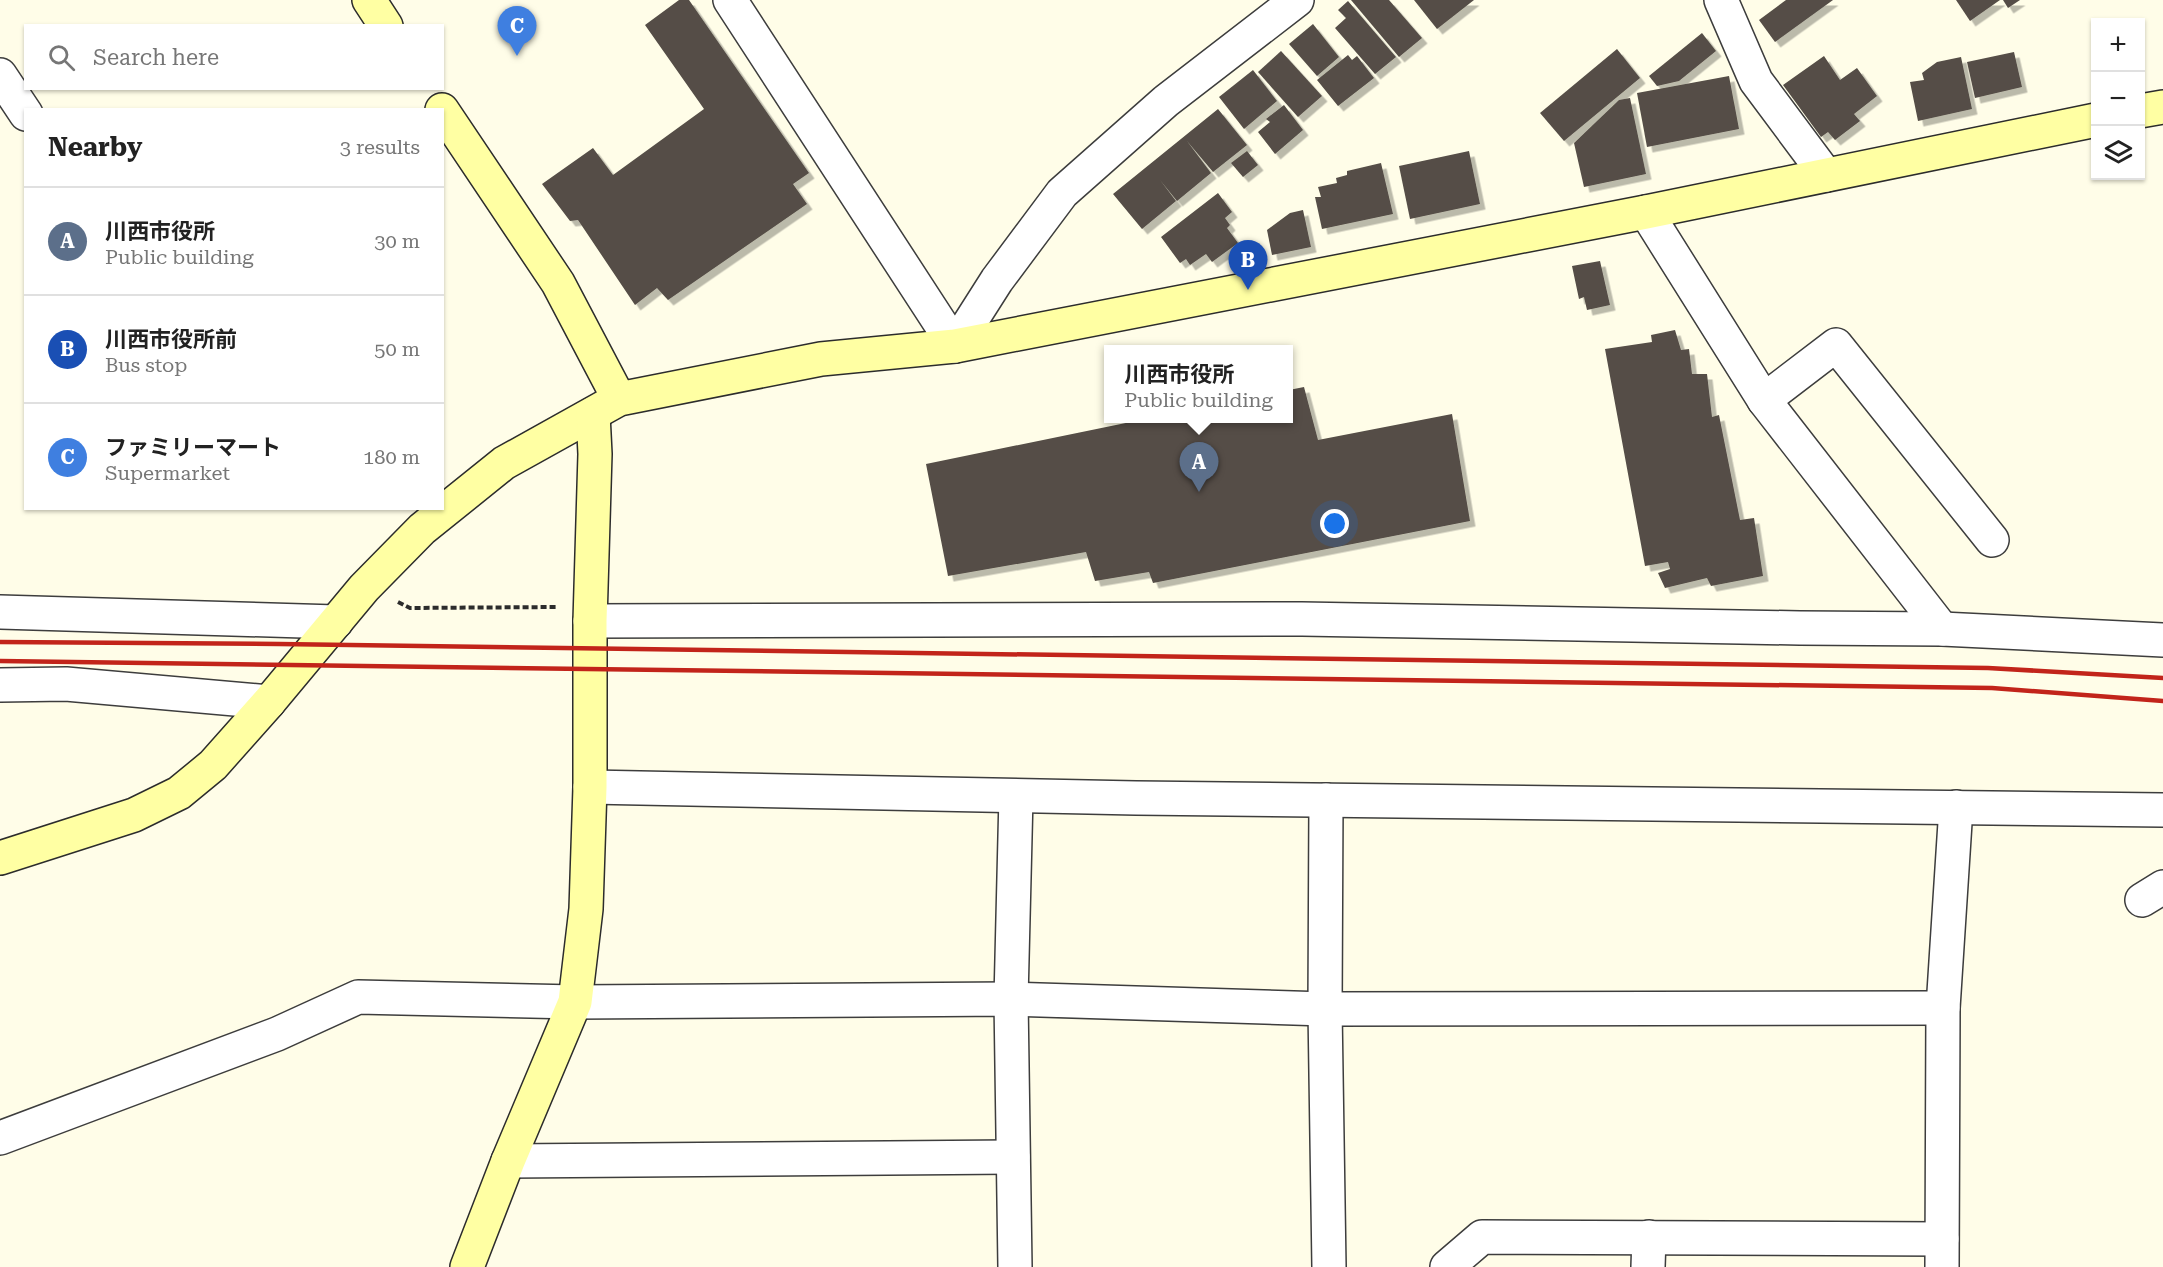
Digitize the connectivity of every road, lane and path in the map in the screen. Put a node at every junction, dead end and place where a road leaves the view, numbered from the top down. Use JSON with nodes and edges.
{"nodes":[{"id":1,"x":369,"y":0,"type":"edge"},
{"id":2,"x":730,"y":0,"type":"edge"},
{"id":3,"x":1297,"y":0,"type":"edge"},
{"id":4,"x":1721,"y":0,"type":"edge"},
{"id":5,"x":385,"y":24,"type":"edge"},
{"id":6,"x":0,"y":75,"type":"edge"},
{"id":7,"x":429,"y":90,"type":"edge"},
{"id":8,"x":2163,"y":107,"type":"edge"},
{"id":9,"x":441,"y":108,"type":"edge"},
{"id":10,"x":2145,"y":110,"type":"edge"},
{"id":11,"x":24,"y":111,"type":"edge"},
{"id":12,"x":444,"y":113,"type":"edge"},
{"id":13,"x":2091,"y":121,"type":"edge"},
{"id":14,"x":1826,"y":175,"type":"junction"},
{"id":15,"x":1646,"y":212,"type":"junction"},
{"id":16,"x":955,"y":346,"type":"junction"},
{"id":17,"x":1764,"y":400,"type":"junction"},
{"id":18,"x":606,"y":406,"type":"junction"},
{"id":19,"x":1992,"y":540,"type":"dead end"},
{"id":20,"x":364,"y":588,"type":"junction"},
{"id":21,"x":0,"y":612,"type":"edge"},
{"id":22,"x":590,"y":621,"type":"junction"},
{"id":23,"x":336,"y":622,"type":"junction"},
{"id":24,"x":1942,"y":629,"type":"junction"},
{"id":25,"x":2163,"y":640,"type":"edge"},
{"id":26,"x":0,"y":685,"type":"edge"},
{"id":27,"x":269,"y":702,"type":"junction"},
{"id":28,"x":590,"y":787,"type":"junction"},
{"id":29,"x":1016,"y":796,"type":"junction"},
{"id":30,"x":1326,"y":800,"type":"junction"},
{"id":31,"x":1956,"y":807,"type":"junction"},
{"id":32,"x":2163,"y":810,"type":"edge"},
{"id":33,"x":0,"y":858,"type":"edge"},
{"id":34,"x":1011,"y":999,"type":"junction"},
{"id":35,"x":574,"y":1002,"type":"junction"},
{"id":36,"x":1943,"y":1008,"type":"junction"},
{"id":37,"x":1325,"y":1010,"type":"junction"},
{"id":38,"x":0,"y":1138,"type":"edge"},
{"id":39,"x":1014,"y":1157,"type":"junction"},
{"id":40,"x":508,"y":1161,"type":"junction"},
{"id":41,"x":1648,"y":1252,"type":"edge"},
{"id":42,"x":1942,"y":1253,"type":"edge"},
{"id":43,"x":467,"y":1267,"type":"edge"},
{"id":44,"x":1015,"y":1267,"type":"edge"},
{"id":45,"x":1329,"y":1267,"type":"edge"},
{"id":46,"x":1447,"y":1267,"type":"edge"}],
"edges":[{"from":1,"to":5,"type":"street"},
{"from":2,"to":16,"type":"street"},
{"from":3,"to":16,"type":"street"},
{"from":4,"to":14,"type":"street"},
{"from":6,"to":11,"type":"street"},
{"from":7,"to":9,"type":"street"},
{"from":8,"to":10,"type":"street"},
{"from":12,"to":18,"type":"street"},
{"from":13,"to":14,"type":"street"},
{"from":14,"to":15,"type":"street"},
{"from":15,"to":16,"type":"street"},
{"from":15,"to":17,"type":"street"},
{"from":16,"to":18,"type":"street"},
{"from":17,"to":19,"type":"street"},
{"from":17,"to":24,"type":"street"},
{"from":18,"to":20,"type":"street"},
{"from":18,"to":22,"type":"street"},
{"from":20,"to":22,"type":"path"},
{"from":20,"to":23,"type":"street"},
{"from":21,"to":23,"type":"street"},
{"from":22,"to":24,"type":"street"},
{"from":22,"to":28,"type":"street"},
{"from":23,"to":27,"type":"street"},
{"from":24,"to":25,"type":"street"},
{"from":26,"to":27,"type":"street"},
{"from":27,"to":33,"type":"street"},
{"from":28,"to":29,"type":"street"},
{"from":28,"to":35,"type":"street"},
{"from":29,"to":30,"type":"street"},
{"from":29,"to":34,"type":"street"},
{"from":30,"to":31,"type":"street"},
{"from":30,"to":37,"type":"street"},
{"from":31,"to":32,"type":"street"},
{"from":31,"to":36,"type":"street"},
{"from":34,"to":35,"type":"street"},
{"from":34,"to":37,"type":"street"},
{"from":34,"to":39,"type":"street"},
{"from":35,"to":38,"type":"street"},
{"from":35,"to":40,"type":"street"},
{"from":36,"to":37,"type":"street"},
{"from":36,"to":42,"type":"street"},
{"from":37,"to":45,"type":"street"},
{"from":39,"to":40,"type":"street"},
{"from":39,"to":44,"type":"street"},
{"from":40,"to":43,"type":"street"},
{"from":41,"to":42,"type":"street"},
{"from":41,"to":46,"type":"street"}]}
